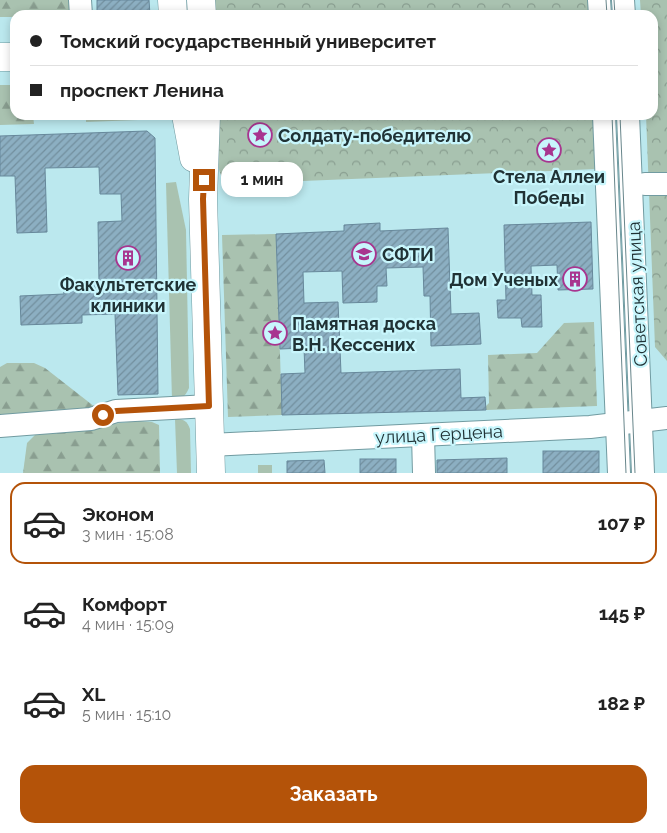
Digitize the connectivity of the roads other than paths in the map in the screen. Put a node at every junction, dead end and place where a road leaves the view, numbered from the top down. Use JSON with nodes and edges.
{"nodes":[{"id":1,"x":187,"y":120,"type":"edge"},
{"id":2,"x":206,"y":120,"type":"edge"},
{"id":3,"x":604,"y":120,"type":"edge"},
{"id":4,"x":628,"y":120,"type":"edge"},
{"id":5,"x":645,"y":184,"type":"dead end"},
{"id":6,"x":667,"y":184,"type":"edge"},
{"id":7,"x":203,"y":199,"type":"junction"},
{"id":8,"x":209,"y":406,"type":"junction"},
{"id":9,"x":667,"y":418,"type":"edge"},
{"id":10,"x":642,"y":421,"type":"junction"},
{"id":11,"x":617,"y":424,"type":"junction"},
{"id":12,"x":0,"y":426,"type":"edge"},
{"id":13,"x":423,"y":435,"type":"junction"},
{"id":14,"x":210,"y":445,"type":"junction"},
{"id":15,"x":211,"y":473,"type":"edge"},
{"id":16,"x":424,"y":473,"type":"edge"},
{"id":17,"x":619,"y":473,"type":"edge"},
{"id":18,"x":643,"y":473,"type":"edge"}],
"edges":[{"from":1,"to":7,"type":"main road"},
{"from":2,"to":7,"type":"main road"},
{"from":3,"to":11,"type":"street","name":"Советская улица"},
{"from":4,"to":10,"type":"street","name":"Советская улица"},
{"from":5,"to":6,"type":"street"},
{"from":7,"to":8,"type":"main road"},
{"from":8,"to":12,"type":"street"},
{"from":8,"to":14,"type":"main road"},
{"from":9,"to":10,"type":"street","name":"улица Герцена"},
{"from":10,"to":11,"type":"street","name":"улица Герцена"},
{"from":10,"to":18,"type":"street","name":"Советская улица"},
{"from":11,"to":13,"type":"street","name":"улица Герцена"},
{"from":11,"to":17,"type":"street","name":"Советская улица"},
{"from":13,"to":14,"type":"street","name":"улица Герцена"},
{"from":13,"to":16,"type":"street"},
{"from":14,"to":15,"type":"main road"}]}
